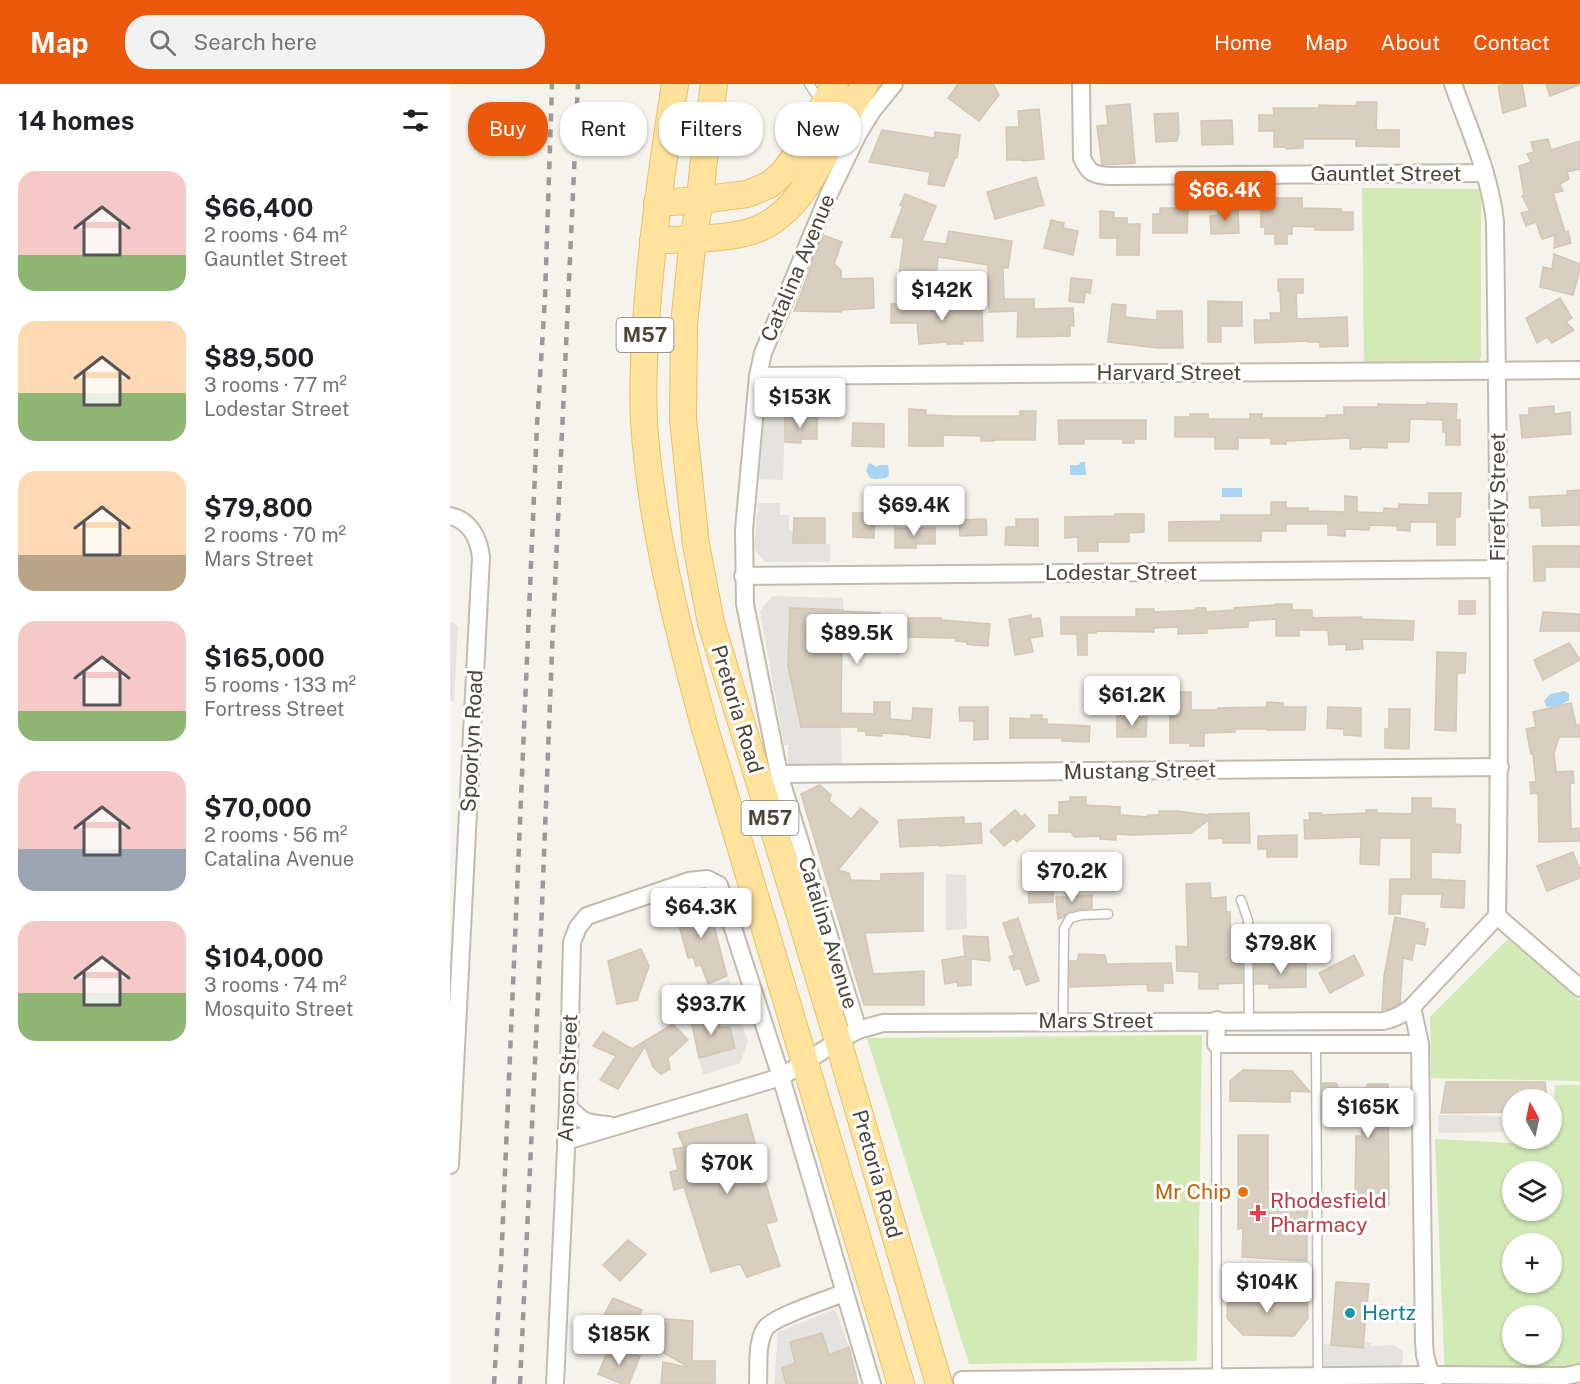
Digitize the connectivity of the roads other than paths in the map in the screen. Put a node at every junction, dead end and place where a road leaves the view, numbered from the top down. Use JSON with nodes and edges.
{"nodes":[{"id":1,"x":675,"y":84,"type":"edge"},
{"id":2,"x":714,"y":84,"type":"edge"},
{"id":3,"x":809,"y":84,"type":"edge"},
{"id":4,"x":865,"y":84,"type":"edge"},
{"id":5,"x":894,"y":84,"type":"edge"},
{"id":6,"x":1081,"y":84,"type":"edge"},
{"id":7,"x":1453,"y":84,"type":"edge"},
{"id":8,"x":829,"y":95,"type":"edge"},
{"id":9,"x":703,"y":163,"type":"junction"},
{"id":10,"x":1485,"y":173,"type":"junction"},
{"id":11,"x":747,"y":194,"type":"junction"},
{"id":12,"x":700,"y":200,"type":"junction"},
{"id":13,"x":657,"y":203,"type":"junction"},
{"id":14,"x":693,"y":239,"type":"junction"},
{"id":15,"x":652,"y":241,"type":"junction"},
{"id":16,"x":1497,"y":370,"type":"junction"},
{"id":17,"x":1580,"y":370,"type":"edge"},
{"id":18,"x":758,"y":376,"type":"junction"},
{"id":19,"x":450,"y":516,"type":"edge"},
{"id":20,"x":1499,"y":569,"type":"junction"},
{"id":21,"x":743,"y":576,"type":"junction"},
{"id":22,"x":1500,"y":767,"type":"junction"},
{"id":23,"x":780,"y":774,"type":"junction"},
{"id":24,"x":1241,"y":900,"type":"dead end"},
{"id":25,"x":1107,"y":914,"type":"dead end"},
{"id":26,"x":1497,"y":916,"type":"junction"},
{"id":27,"x":1580,"y":988,"type":"edge"},
{"id":28,"x":1412,"y":1007,"type":"junction"},
{"id":29,"x":1217,"y":1020,"type":"junction"},
{"id":30,"x":1249,"y":1020,"type":"junction"},
{"id":31,"x":1063,"y":1021,"type":"junction"},
{"id":32,"x":848,"y":1035,"type":"junction"},
{"id":33,"x":1216,"y":1044,"type":"junction"},
{"id":34,"x":1316,"y":1044,"type":"junction"},
{"id":35,"x":1420,"y":1044,"type":"junction"},
{"id":36,"x":805,"y":1062,"type":"junction"},
{"id":37,"x":781,"y":1077,"type":"junction"},
{"id":38,"x":568,"y":1106,"type":"junction"},
{"id":39,"x":616,"y":1126,"type":"junction"},
{"id":40,"x":566,"y":1141,"type":"junction"},
{"id":41,"x":450,"y":1164,"type":"edge"},
{"id":42,"x":844,"y":1293,"type":"junction"},
{"id":43,"x":1580,"y":1373,"type":"edge"},
{"id":44,"x":1318,"y":1376,"type":"junction"},
{"id":45,"x":1217,"y":1377,"type":"junction"},
{"id":46,"x":1268,"y":1380,"type":"edge"},
{"id":47,"x":1432,"y":1380,"type":"edge"},
{"id":48,"x":955,"y":1383,"type":"edge"},
{"id":49,"x":555,"y":1384,"type":"edge"},
{"id":50,"x":758,"y":1384,"type":"edge"},
{"id":51,"x":872,"y":1384,"type":"edge"},
{"id":52,"x":901,"y":1384,"type":"edge"}],
"edges":[{"from":1,"to":13,"type":"main road","name":"Pretoria Road","number":"M57"},
{"from":2,"to":9,"type":"main road","name":"Pretoria Road","number":"M57"},
{"from":3,"to":8,"type":"lane"},
{"from":4,"to":14,"type":"main road"},
{"from":5,"to":18,"type":"street","name":"Catalina Avenue"},
{"from":6,"to":10,"type":"street","name":"Gauntlet Street"},
{"from":7,"to":10,"type":"street","name":"Firefly Street"},
{"from":8,"to":11,"type":"main road"},
{"from":9,"to":11,"type":"main road"},
{"from":9,"to":12,"type":"main road","name":"Pretoria Road","number":"M57"},
{"from":10,"to":16,"type":"street","name":"Firefly Street"},
{"from":11,"to":12,"type":"main road"},
{"from":12,"to":13,"type":"main road"},
{"from":12,"to":14,"type":"main road","name":"Pretoria Road","number":"M57"},
{"from":13,"to":15,"type":"main road","name":"Pretoria Road","number":"M57"},
{"from":14,"to":15,"type":"main road"},
{"from":14,"to":32,"type":"main road","name":"Pretoria Road","number":"M57"},
{"from":15,"to":36,"type":"main road","name":"Pretoria Road","number":"M57"},
{"from":16,"to":17,"type":"street","name":"Harvard Street"},
{"from":16,"to":18,"type":"street","name":"Harvard Street"},
{"from":16,"to":20,"type":"street","name":"Firefly Street"},
{"from":18,"to":21,"type":"street","name":"Catalina Avenue"},
{"from":19,"to":41,"type":"street","name":"Spoorlyn Road"},
{"from":20,"to":21,"type":"street","name":"Lodestar Street"},
{"from":20,"to":22,"type":"street","name":"Firefly Street"},
{"from":21,"to":23,"type":"street","name":"Catalina Avenue"},
{"from":22,"to":23,"type":"street","name":"Mustang Street"},
{"from":22,"to":26,"type":"street","name":"Firefly Street"},
{"from":23,"to":32,"type":"street","name":"Catalina Avenue"},
{"from":24,"to":30,"type":"lane"},
{"from":25,"to":31,"type":"lane"},
{"from":26,"to":27,"type":"street"},
{"from":26,"to":28,"type":"street","name":"Mars Street"},
{"from":28,"to":30,"type":"street","name":"Mars Street"},
{"from":28,"to":35,"type":"street"},
{"from":29,"to":30,"type":"street","name":"Mars Street"},
{"from":29,"to":31,"type":"street","name":"Mars Street"},
{"from":29,"to":33,"type":"street"},
{"from":31,"to":32,"type":"street","name":"Mars Street"},
{"from":32,"to":36,"type":"street","name":"Mars Street"},
{"from":32,"to":48,"type":"main road","name":"Pretoria Road","number":"M57"},
{"from":33,"to":34,"type":"street"},
{"from":33,"to":45,"type":"lane"},
{"from":34,"to":35,"type":"street"},
{"from":34,"to":44,"type":"lane"},
{"from":35,"to":47,"type":"street"},
{"from":36,"to":37,"type":"street","name":"Mars Street"},
{"from":36,"to":52,"type":"main road","name":"Pretoria Road","number":"M57"},
{"from":37,"to":38,"type":"street","name":"Anson Street"},
{"from":37,"to":39,"type":"street","name":"Mars Street"},
{"from":37,"to":42,"type":"street"},
{"from":38,"to":39,"type":"street"},
{"from":38,"to":40,"type":"street","name":"Anson Street"},
{"from":39,"to":40,"type":"street","name":"Mars Street"},
{"from":40,"to":49,"type":"street","name":"Anson Street"},
{"from":42,"to":50,"type":"street"},
{"from":42,"to":51,"type":"street"},
{"from":43,"to":47,"type":"street"},
{"from":44,"to":46,"type":"street"},
{"from":44,"to":47,"type":"street"},
{"from":45,"to":46,"type":"street"},
{"from":45,"to":48,"type":"street"}]}
